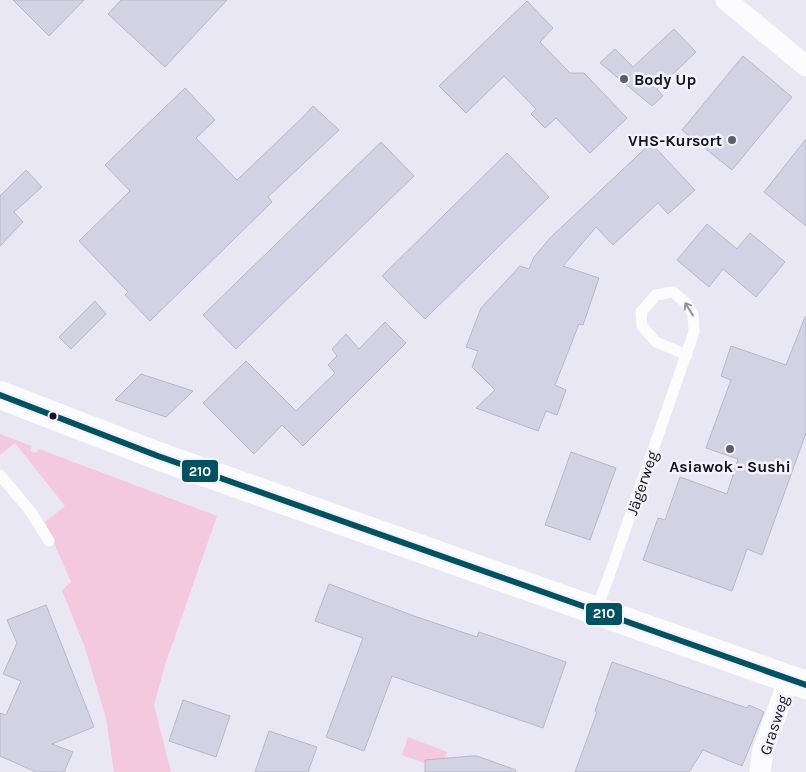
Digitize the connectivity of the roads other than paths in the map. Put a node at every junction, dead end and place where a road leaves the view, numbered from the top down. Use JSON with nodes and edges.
{"nodes":[{"id":1,"x":726,"y":0,"type":"edge"},
{"id":2,"x":806,"y":66,"type":"edge"},
{"id":3,"x":687,"y":355,"type":"junction"},
{"id":4,"x":0,"y":395,"type":"edge"},
{"id":5,"x":0,"y":474,"type":"edge"},
{"id":6,"x":49,"y":541,"type":"dead end"},
{"id":7,"x":595,"y":611,"type":"junction"},
{"id":8,"x":798,"y":682,"type":"edge"},
{"id":9,"x":760,"y":772,"type":"edge"}],
"edges":[{"from":1,"to":2,"type":"street"},
{"from":3,"to":3,"type":"lane","name":"Jägerweg","one_way":true},
{"from":3,"to":7,"type":"lane","name":"Jägerweg"},
{"from":4,"to":7,"type":"main road"},
{"from":5,"to":6,"type":"lane"},
{"from":7,"to":8,"type":"main road"},
{"from":8,"to":9,"type":"street","name":"Grasweg"}]}
